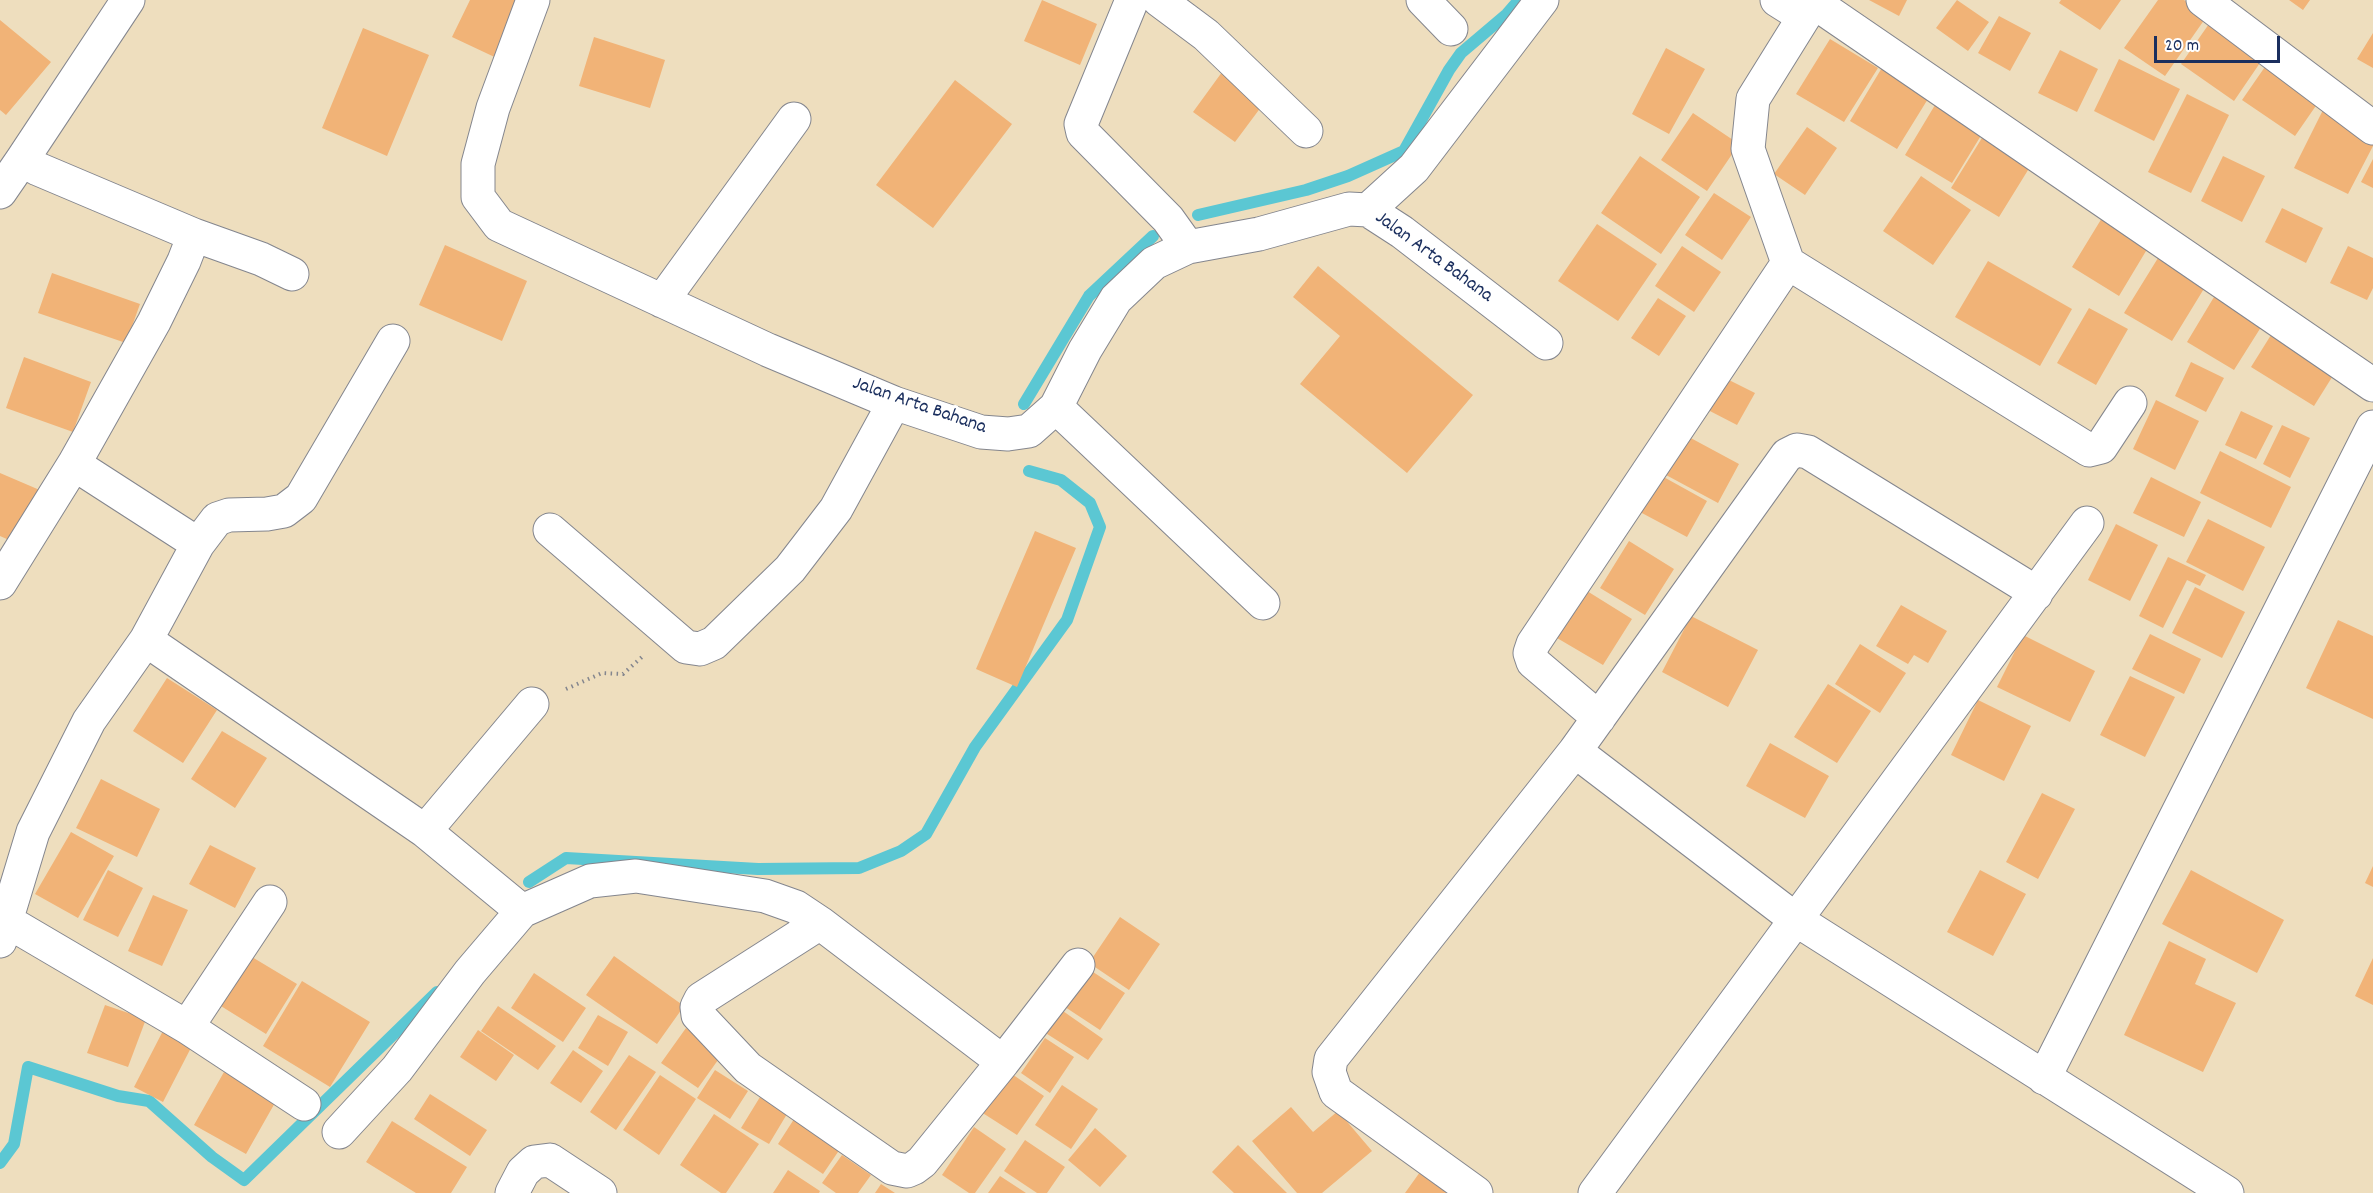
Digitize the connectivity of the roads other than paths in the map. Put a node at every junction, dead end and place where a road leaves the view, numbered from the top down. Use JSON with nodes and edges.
{"nodes":[{"id":1,"x":128,"y":0,"type":"edge"},
{"id":2,"x":533,"y":0,"type":"edge"},
{"id":3,"x":1132,"y":0,"type":"edge"},
{"id":4,"x":1159,"y":0,"type":"edge"},
{"id":5,"x":1423,"y":0,"type":"edge"},
{"id":6,"x":1542,"y":0,"type":"edge"},
{"id":7,"x":1777,"y":0,"type":"edge"},
{"id":8,"x":2203,"y":0,"type":"edge"},
{"id":9,"x":1812,"y":7,"type":"edge"},
{"id":10,"x":1451,"y":29,"type":"dead end"},
{"id":11,"x":794,"y":119,"type":"dead end"},
{"id":12,"x":2373,"y":128,"type":"edge"},
{"id":13,"x":1306,"y":131,"type":"dead end"},
{"id":14,"x":22,"y":160,"type":"junction"},
{"id":15,"x":0,"y":192,"type":"edge"},
{"id":16,"x":1368,"y":210,"type":"junction"},
{"id":17,"x":194,"y":235,"type":"junction"},
{"id":18,"x":1188,"y":247,"type":"junction"},
{"id":19,"x":1788,"y":263,"type":"junction"},
{"id":20,"x":292,"y":274,"type":"dead end"},
{"id":21,"x":662,"y":301,"type":"junction"},
{"id":22,"x":393,"y":340,"type":"dead end"},
{"id":23,"x":1546,"y":343,"type":"dead end"},
{"id":24,"x":2373,"y":385,"type":"edge"},
{"id":25,"x":894,"y":403,"type":"junction"},
{"id":26,"x":2130,"y":403,"type":"dead end"},
{"id":27,"x":1056,"y":407,"type":"junction"},
{"id":28,"x":2373,"y":427,"type":"edge"},
{"id":29,"x":74,"y":464,"type":"junction"},
{"id":30,"x":2087,"y":523,"type":"dead end"},
{"id":31,"x":550,"y":530,"type":"dead end"},
{"id":32,"x":198,"y":544,"type":"junction"},
{"id":33,"x":0,"y":583,"type":"edge"},
{"id":34,"x":2036,"y":594,"type":"junction"},
{"id":35,"x":1263,"y":603,"type":"dead end"},
{"id":36,"x":147,"y":640,"type":"junction"},
{"id":37,"x":532,"y":704,"type":"road end"},
{"id":38,"x":1599,"y":718,"type":"junction"},
{"id":39,"x":1575,"y":752,"type":"junction"},
{"id":40,"x":425,"y":831,"type":"junction"},
{"id":41,"x":270,"y":902,"type":"dead end"},
{"id":42,"x":522,"y":911,"type":"junction"},
{"id":43,"x":1795,"y":919,"type":"junction"},
{"id":44,"x":820,"y":923,"type":"junction"},
{"id":45,"x":3,"y":930,"type":"edge"},
{"id":46,"x":1078,"y":965,"type":"dead end"},
{"id":47,"x":187,"y":1027,"type":"junction"},
{"id":48,"x":1004,"y":1062,"type":"junction"},
{"id":49,"x":2044,"y":1078,"type":"junction"},
{"id":50,"x":304,"y":1104,"type":"dead end"},
{"id":51,"x":339,"y":1132,"type":"dead end"},
{"id":52,"x":512,"y":1193,"type":"edge"},
{"id":53,"x":600,"y":1193,"type":"edge"},
{"id":54,"x":1476,"y":1193,"type":"edge"},
{"id":55,"x":1595,"y":1193,"type":"edge"},
{"id":56,"x":2227,"y":1193,"type":"edge"}],
"edges":[{"from":1,"to":14,"type":"street"},
{"from":2,"to":21,"type":"street","name":"Jalan Arta Bahana"},
{"from":3,"to":18,"type":"street"},
{"from":4,"to":13,"type":"street"},
{"from":5,"to":10,"type":"street"},
{"from":6,"to":16,"type":"street"},
{"from":7,"to":9,"type":"street"},
{"from":8,"to":12,"type":"street"},
{"from":9,"to":19,"type":"street"},
{"from":9,"to":24,"type":"street"},
{"from":11,"to":21,"type":"street"},
{"from":14,"to":15,"type":"street"},
{"from":14,"to":17,"type":"street"},
{"from":16,"to":18,"type":"street","name":"Jalan Arta Bahana"},
{"from":16,"to":23,"type":"street","name":"Jalan Arta Bahana"},
{"from":17,"to":20,"type":"street"},
{"from":17,"to":29,"type":"street"},
{"from":18,"to":27,"type":"street","name":"Jalan Arta Bahana"},
{"from":19,"to":26,"type":"street"},
{"from":19,"to":38,"type":"street"},
{"from":21,"to":25,"type":"street","name":"Jalan Arta Bahana"},
{"from":22,"to":32,"type":"street"},
{"from":25,"to":27,"type":"street","name":"Jalan Arta Bahana"},
{"from":25,"to":31,"type":"street"},
{"from":27,"to":35,"type":"street"},
{"from":28,"to":49,"type":"street"},
{"from":29,"to":32,"type":"street"},
{"from":29,"to":33,"type":"street"},
{"from":30,"to":34,"type":"street"},
{"from":32,"to":36,"type":"street"},
{"from":34,"to":38,"type":"street"},
{"from":34,"to":43,"type":"street"},
{"from":36,"to":40,"type":"street"},
{"from":36,"to":45,"type":"street"},
{"from":37,"to":40,"type":"street"},
{"from":38,"to":39,"type":"street"},
{"from":39,"to":43,"type":"street"},
{"from":39,"to":54,"type":"street"},
{"from":40,"to":42,"type":"street"},
{"from":41,"to":47,"type":"street"},
{"from":42,"to":44,"type":"street"},
{"from":42,"to":51,"type":"street"},
{"from":43,"to":49,"type":"street"},
{"from":43,"to":55,"type":"street"},
{"from":44,"to":48,"type":"street"},
{"from":44,"to":48,"type":"street"},
{"from":45,"to":47,"type":"street"},
{"from":46,"to":48,"type":"street"},
{"from":47,"to":50,"type":"street"},
{"from":49,"to":56,"type":"street"},
{"from":52,"to":53,"type":"street"}]}
